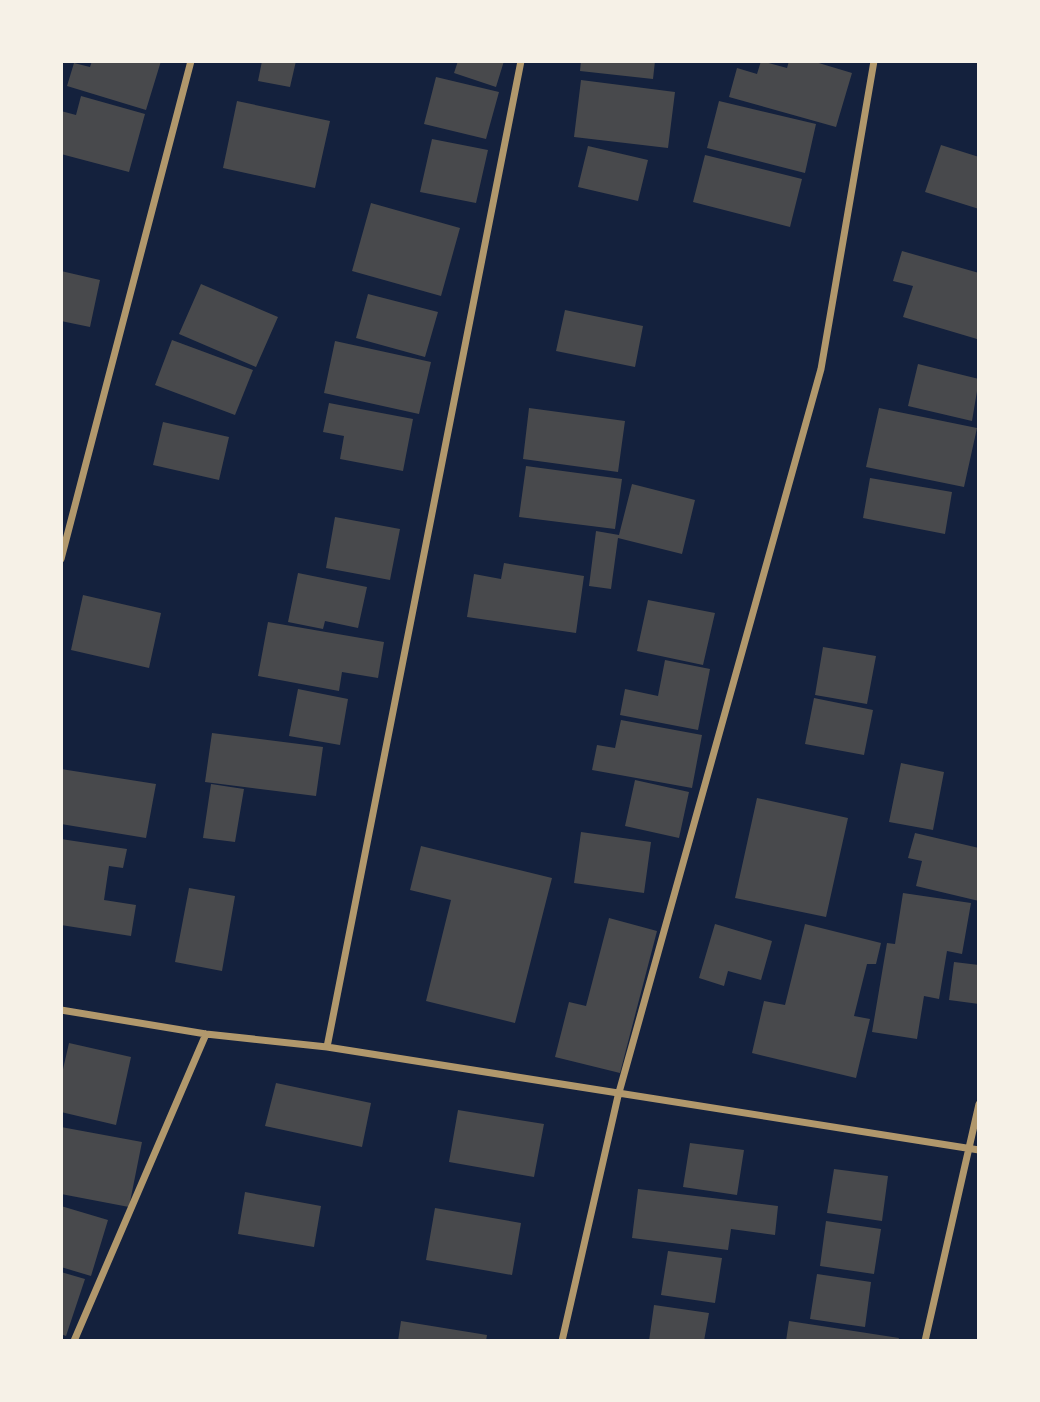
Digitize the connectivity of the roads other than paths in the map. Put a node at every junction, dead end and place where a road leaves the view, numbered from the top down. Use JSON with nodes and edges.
{"nodes":[{"id":1,"x":191,"y":61,"type":"edge"},
{"id":2,"x":521,"y":61,"type":"edge"},
{"id":3,"x":874,"y":61,"type":"edge"},
{"id":4,"x":61,"y":559,"type":"edge"},
{"id":5,"x":61,"y":1010,"type":"edge"},
{"id":6,"x":206,"y":1034,"type":"junction"},
{"id":7,"x":327,"y":1047,"type":"junction"},
{"id":8,"x":618,"y":1096,"type":"junction"},
{"id":9,"x":979,"y":1104,"type":"edge"},
{"id":10,"x":968,"y":1149,"type":"junction"},
{"id":11,"x":979,"y":1150,"type":"edge"},
{"id":12,"x":74,"y":1341,"type":"edge"},
{"id":13,"x":562,"y":1341,"type":"edge"},
{"id":14,"x":925,"y":1341,"type":"edge"}],
"edges":[{"from":1,"to":4,"type":"street"},
{"from":2,"to":7,"type":"street"},
{"from":3,"to":8,"type":"street"},
{"from":5,"to":6,"type":"street"},
{"from":6,"to":7,"type":"street"},
{"from":6,"to":12,"type":"street"},
{"from":7,"to":8,"type":"street"},
{"from":8,"to":10,"type":"street"},
{"from":8,"to":13,"type":"street"},
{"from":9,"to":10,"type":"street"},
{"from":10,"to":11,"type":"street"},
{"from":10,"to":14,"type":"street"}]}
